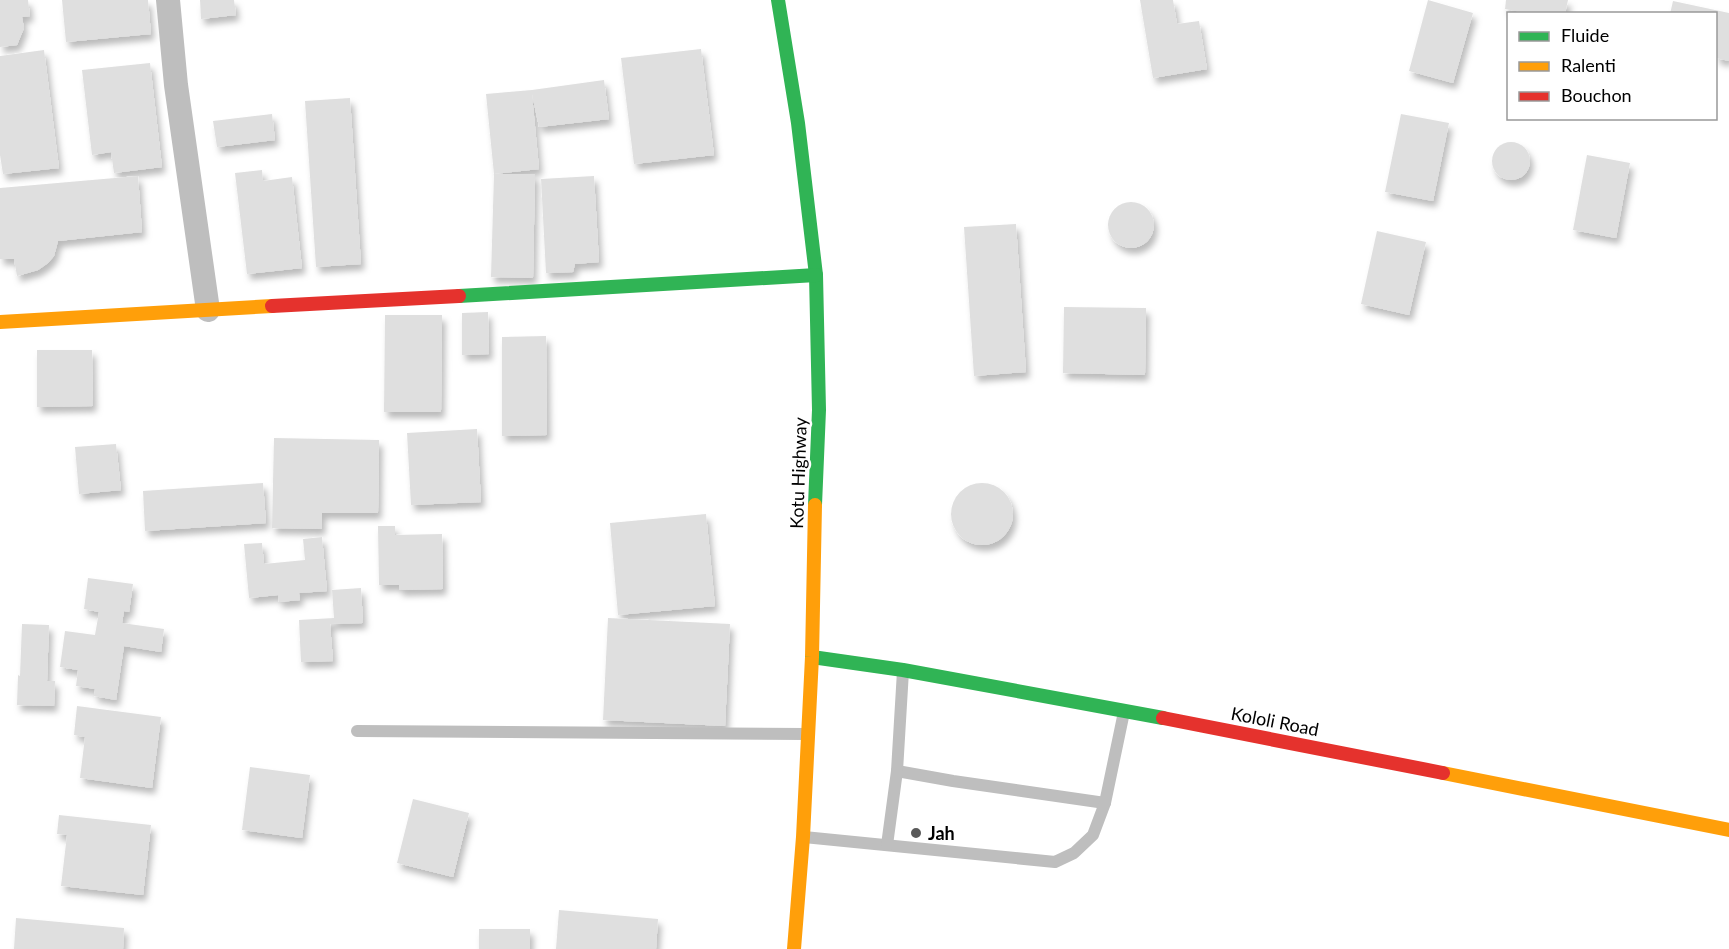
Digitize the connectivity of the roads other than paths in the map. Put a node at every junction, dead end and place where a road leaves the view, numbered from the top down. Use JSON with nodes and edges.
{"nodes":[{"id":1,"x":168,"y":0,"type":"edge"},
{"id":2,"x":777,"y":0,"type":"edge"},
{"id":3,"x":816,"y":275,"type":"junction"},
{"id":4,"x":208,"y":310,"type":"junction"},
{"id":5,"x":0,"y":322,"type":"edge"},
{"id":6,"x":812,"y":657,"type":"junction"},
{"id":7,"x":903,"y":670,"type":"junction"},
{"id":8,"x":1125,"y":710,"type":"junction"},
{"id":9,"x":357,"y":731,"type":"dead end"},
{"id":10,"x":808,"y":734,"type":"junction"},
{"id":11,"x":897,"y":771,"type":"junction"},
{"id":12,"x":1105,"y":803,"type":"junction"},
{"id":13,"x":1729,"y":830,"type":"edge"},
{"id":14,"x":803,"y":837,"type":"junction"},
{"id":15,"x":887,"y":845,"type":"junction"},
{"id":16,"x":794,"y":949,"type":"edge"}],
"edges":[{"from":1,"to":4,"type":"street"},
{"from":2,"to":3,"type":"street","name":"Kotu Highway"},
{"from":3,"to":4,"type":"street"},
{"from":3,"to":6,"type":"street","name":"Kotu Highway"},
{"from":4,"to":5,"type":"street"},
{"from":6,"to":7,"type":"street","name":"Kololi Road"},
{"from":6,"to":10,"type":"street","name":"Kotu Highway"},
{"from":7,"to":8,"type":"street","name":"Kololi Road"},
{"from":7,"to":11,"type":"lane"},
{"from":8,"to":12,"type":"lane"},
{"from":8,"to":13,"type":"street","name":"Kololi Road"},
{"from":9,"to":10,"type":"lane"},
{"from":10,"to":14,"type":"street","name":"Kotu Highway"},
{"from":11,"to":12,"type":"lane"},
{"from":11,"to":15,"type":"lane"},
{"from":12,"to":15,"type":"lane"},
{"from":14,"to":15,"type":"lane"},
{"from":14,"to":16,"type":"street","name":"Kotu Highway"}]}
